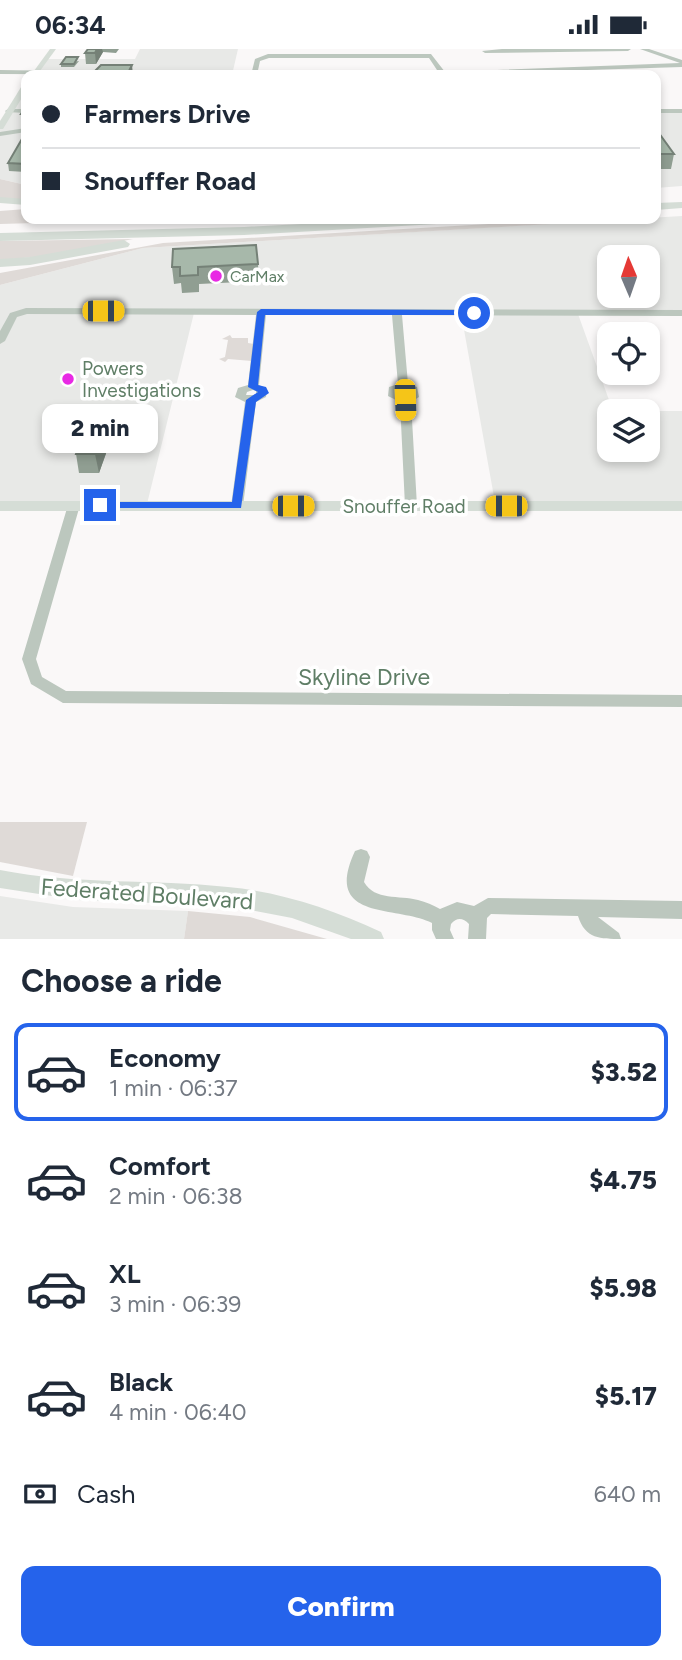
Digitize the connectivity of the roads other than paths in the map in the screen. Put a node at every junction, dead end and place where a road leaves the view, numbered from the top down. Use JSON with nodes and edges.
{"nodes":[{"id":1,"x":53,"y":49,"type":"edge"},
{"id":2,"x":628,"y":49,"type":"edge"},
{"id":3,"x":643,"y":49,"type":"edge"},
{"id":4,"x":487,"y":58,"type":"edge"},
{"id":5,"x":682,"y":63,"type":"edge"},
{"id":6,"x":38,"y":70,"type":"edge"},
{"id":7,"x":255,"y":70,"type":"edge"},
{"id":8,"x":440,"y":70,"type":"edge"},
{"id":9,"x":465,"y":70,"type":"edge"},
{"id":10,"x":0,"y":72,"type":"edge"},
{"id":11,"x":21,"y":73,"type":"edge"},
{"id":12,"x":21,"y":93,"type":"edge"},
{"id":13,"x":661,"y":110,"type":"edge"},
{"id":14,"x":8,"y":111,"type":"junction"},
{"id":15,"x":21,"y":111,"type":"edge"},
{"id":16,"x":682,"y":111,"type":"edge"},
{"id":17,"x":0,"y":126,"type":"edge"},
{"id":18,"x":21,"y":130,"type":"edge"},
{"id":19,"x":682,"y":197,"type":"edge"},
{"id":20,"x":661,"y":198,"type":"edge"},
{"id":21,"x":0,"y":199,"type":"edge"},
{"id":22,"x":21,"y":203,"type":"edge"},
{"id":23,"x":21,"y":205,"type":"edge"},
{"id":24,"x":682,"y":205,"type":"edge"},
{"id":25,"x":661,"y":207,"type":"edge"},
{"id":26,"x":0,"y":208,"type":"edge"},
{"id":27,"x":130,"y":224,"type":"edge"},
{"id":28,"x":368,"y":224,"type":"edge"},
{"id":29,"x":0,"y":228,"type":"edge"},
{"id":30,"x":282,"y":229,"type":"junction"},
{"id":31,"x":0,"y":237,"type":"edge"},
{"id":32,"x":108,"y":247,"type":"junction"},
{"id":33,"x":0,"y":263,"type":"edge"},
{"id":34,"x":0,"y":271,"type":"edge"},
{"id":35,"x":261,"y":312,"type":"junction"},
{"id":36,"x":397,"y":312,"type":"junction"},
{"id":37,"x":682,"y":313,"type":"edge"},
{"id":38,"x":0,"y":341,"type":"edge"},
{"id":39,"x":75,"y":505,"type":"junction"},
{"id":40,"x":0,"y":506,"type":"edge"},
{"id":41,"x":237,"y":506,"type":"junction"},
{"id":42,"x":411,"y":506,"type":"junction"},
{"id":43,"x":682,"y":506,"type":"edge"},
{"id":44,"x":47,"y":690,"type":"joint"},
{"id":45,"x":682,"y":701,"type":"edge"},
{"id":46,"x":361,"y":857,"type":"dead end"},
{"id":47,"x":0,"y":879,"type":"edge"},
{"id":48,"x":586,"y":910,"type":"junction"},
{"id":49,"x":682,"y":910,"type":"edge"},
{"id":50,"x":475,"y":916,"type":"junction"},
{"id":51,"x":442,"y":919,"type":"junction"},
{"id":52,"x":373,"y":939,"type":"edge"},
{"id":53,"x":446,"y":939,"type":"edge"},
{"id":54,"x":477,"y":939,"type":"edge"},
{"id":55,"x":611,"y":939,"type":"edge"}],
"edges":[{"from":1,"to":6,"type":"main road"},
{"from":2,"to":4,"type":"street"},
{"from":3,"to":5,"type":"street"},
{"from":4,"to":5,"type":"street"},
{"from":4,"to":9,"type":"street"},
{"from":7,"to":8,"type":"street"},
{"from":10,"to":11,"type":"street"},
{"from":12,"to":14,"type":"main road"},
{"from":13,"to":16,"type":"street"},
{"from":14,"to":15,"type":"street"},
{"from":14,"to":17,"type":"main road"},
{"from":17,"to":18,"type":"street"},
{"from":19,"to":20,"type":"highway"},
{"from":21,"to":22,"type":"highway"},
{"from":23,"to":26,"type":"highway"},
{"from":24,"to":25,"type":"highway"},
{"from":27,"to":29,"type":"highway"},
{"from":28,"to":30,"type":"highway"},
{"from":30,"to":31,"type":"highway"},
{"from":30,"to":32,"type":"highway"},
{"from":32,"to":33,"type":"highway"},
{"from":32,"to":34,"type":"highway"},
{"from":35,"to":36,"type":"street"},
{"from":35,"to":38,"type":"street"},
{"from":35,"to":41,"type":"street"},
{"from":36,"to":37,"type":"street"},
{"from":36,"to":42,"type":"street"},
{"from":39,"to":40,"type":"main road","name":"Snouffer Road"},
{"from":39,"to":41,"type":"main road","name":"Snouffer Road"},
{"from":39,"to":44,"type":"street"},
{"from":41,"to":42,"type":"main road","name":"Snouffer Road"},
{"from":42,"to":43,"type":"main road","name":"Snouffer Road"},
{"from":44,"to":45,"type":"street","name":"Skyline Drive"},
{"from":46,"to":51,"type":"street"},
{"from":47,"to":52,"type":"main road","name":"Federated Boulevard"},
{"from":48,"to":49,"type":"street"},
{"from":48,"to":50,"type":"street"},
{"from":48,"to":55,"type":"street"},
{"from":50,"to":51,"type":"street"},
{"from":50,"to":54,"type":"street"},
{"from":51,"to":53,"type":"street"}]}
